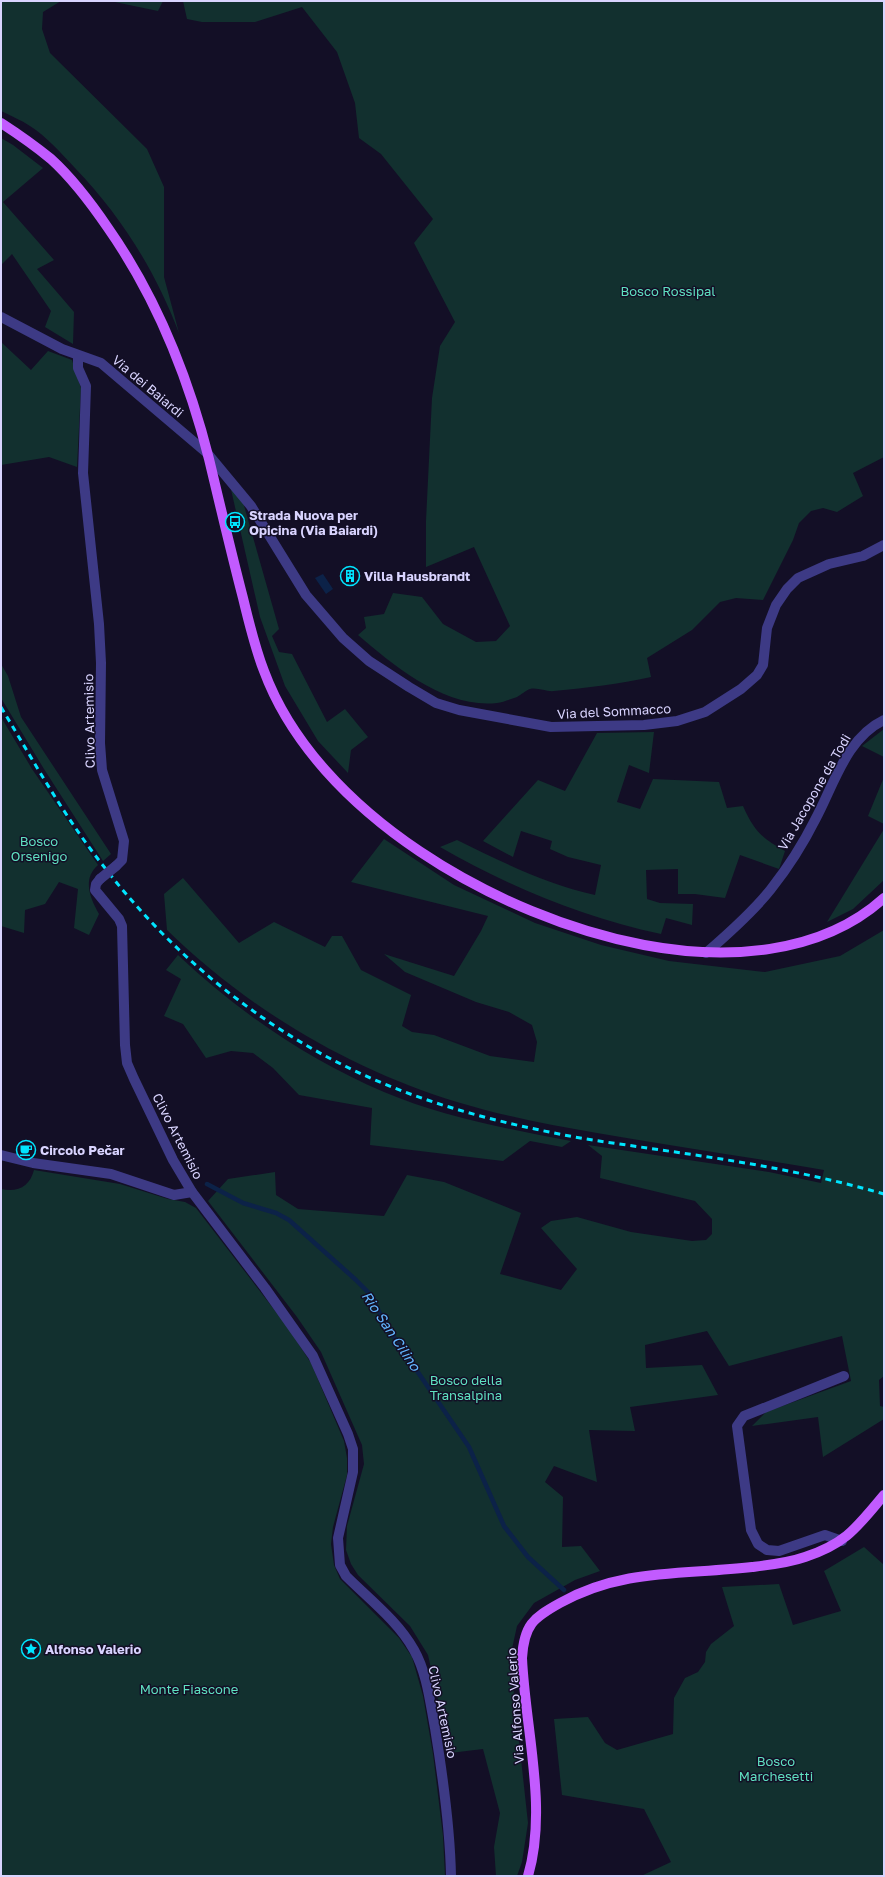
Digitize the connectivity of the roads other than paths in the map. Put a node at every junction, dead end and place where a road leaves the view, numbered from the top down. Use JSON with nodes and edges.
{"nodes":[{"id":1,"x":1,"y":123,"type":"edge"},
{"id":2,"x":1,"y":317,"type":"edge"},
{"id":3,"x":78,"y":356,"type":"junction"},
{"id":4,"x":207,"y":453,"type":"junction"},
{"id":5,"x":884,"y":545,"type":"edge"},
{"id":6,"x":884,"y":720,"type":"edge"},
{"id":7,"x":884,"y":898,"type":"edge"},
{"id":8,"x":706,"y":953,"type":"junction"},
{"id":9,"x":1,"y":1155,"type":"edge"},
{"id":10,"x":192,"y":1192,"type":"junction"},
{"id":11,"x":844,"y":1376,"type":"dead end"},
{"id":12,"x":884,"y":1495,"type":"edge"},
{"id":13,"x":842,"y":1541,"type":"junction"},
{"id":14,"x":451,"y":1876,"type":"edge"},
{"id":15,"x":528,"y":1876,"type":"edge"}],
"edges":[{"from":1,"to":4,"type":"main road"},
{"from":2,"to":3,"type":"street","name":"Via dei Baiardi"},
{"from":3,"to":4,"type":"street","name":"Via dei Baiardi"},
{"from":3,"to":10,"type":"street","name":"Clivo Artemisio","bridge":true},
{"from":4,"to":5,"type":"street","name":"Via del Sommacco"},
{"from":4,"to":8,"type":"main road"},
{"from":6,"to":8,"type":"street","name":"Via Jacopone da Todi"},
{"from":7,"to":8,"type":"main road"},
{"from":9,"to":10,"type":"street"},
{"from":10,"to":14,"type":"street","name":"Clivo Artemisio"},
{"from":11,"to":13,"type":"street"},
{"from":12,"to":13,"type":"main road","name":"Via Alfonso Valerio"},
{"from":13,"to":15,"type":"main road","name":"Via Alfonso Valerio"}]}
